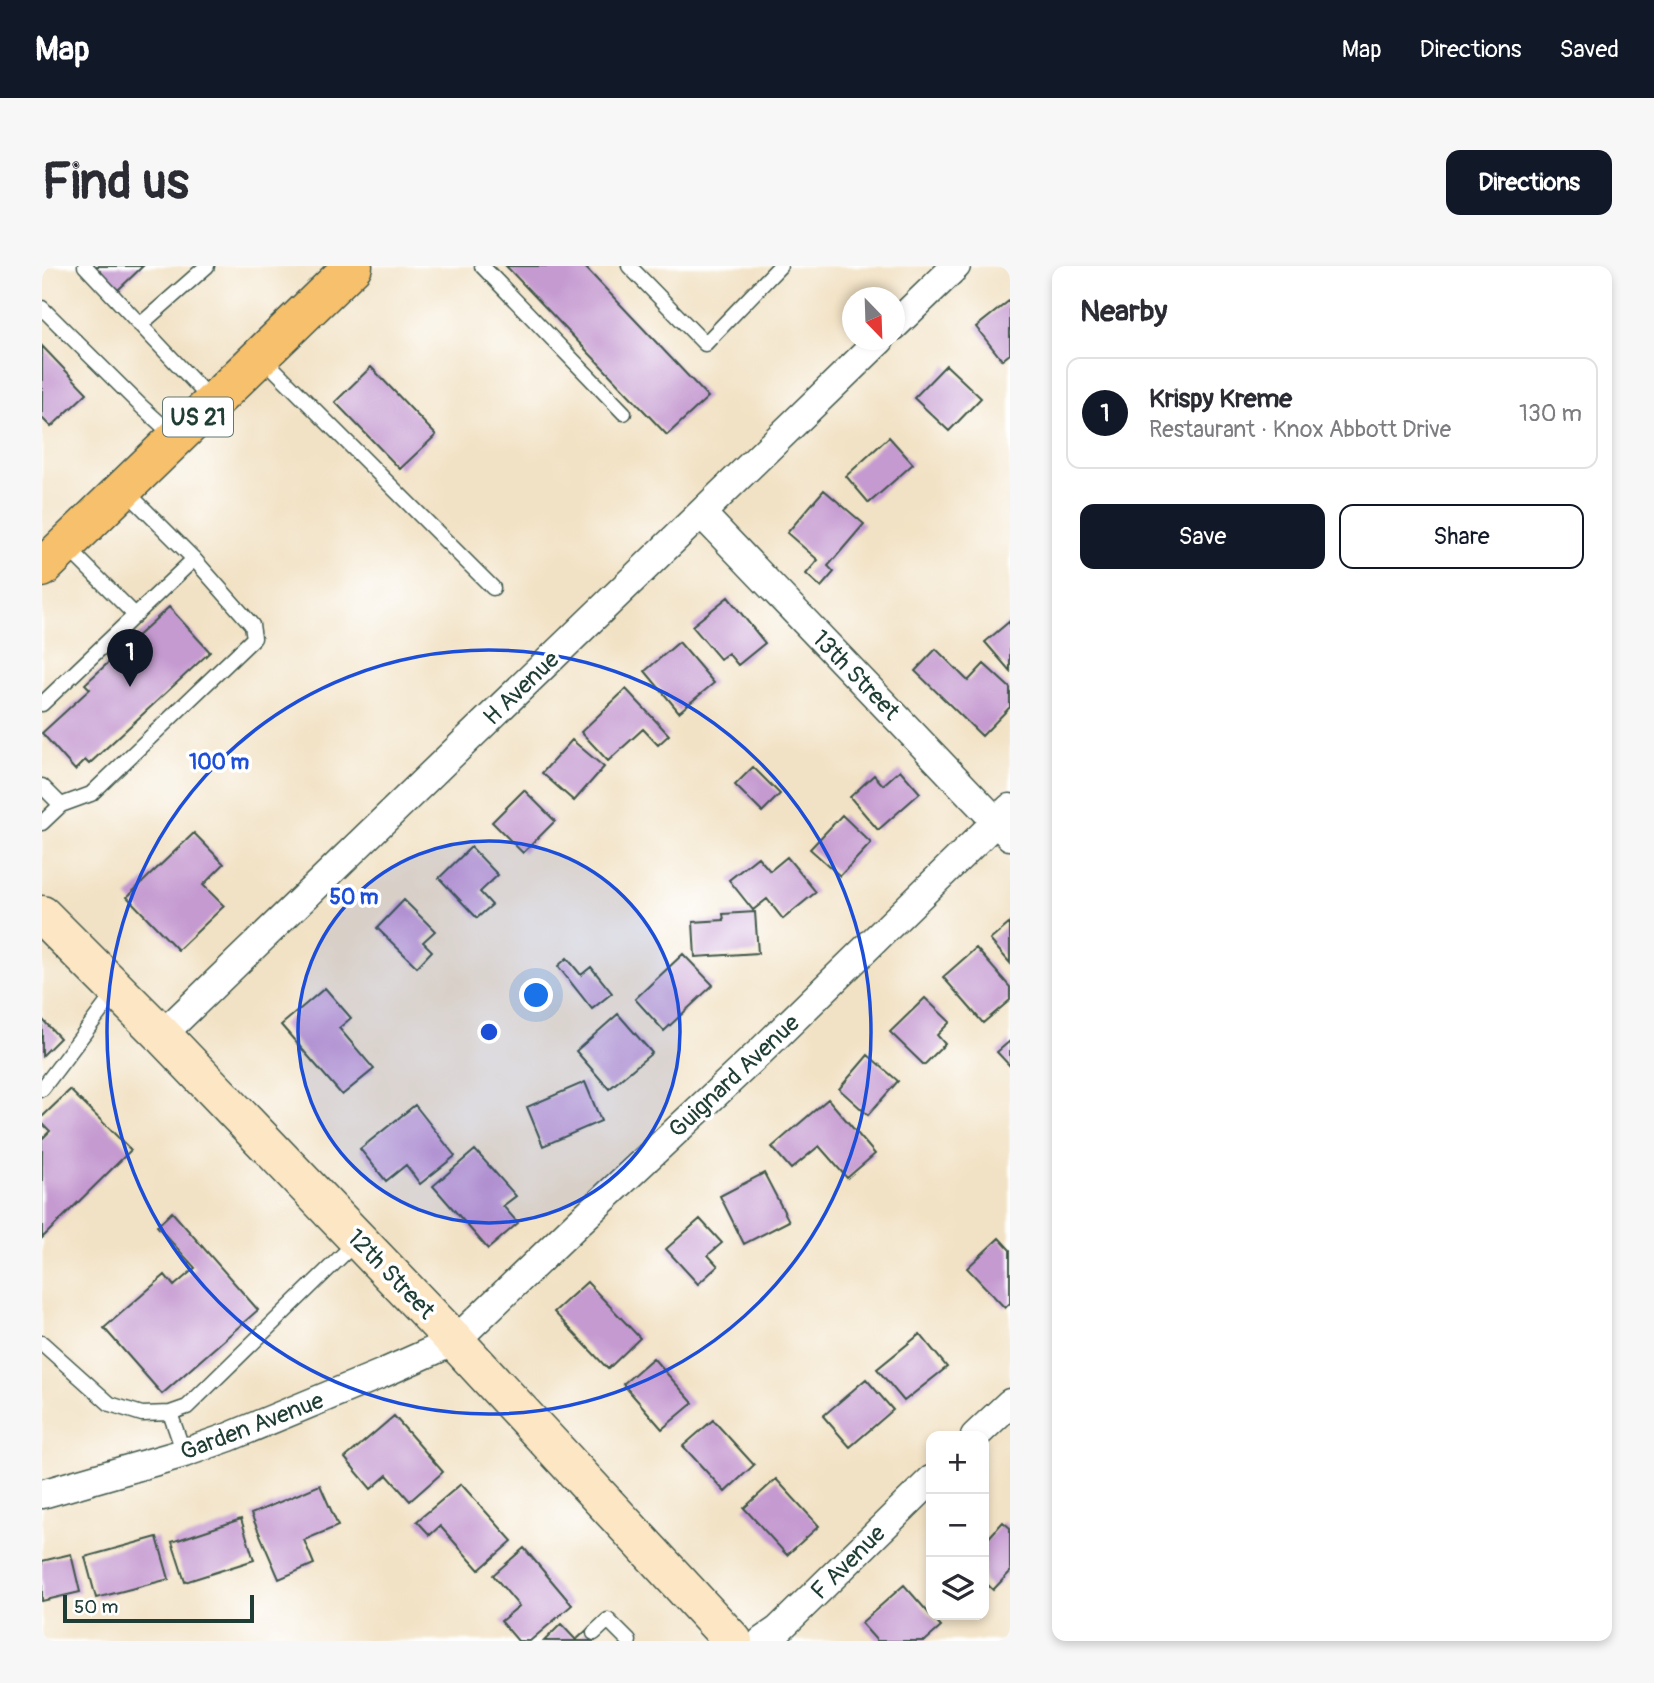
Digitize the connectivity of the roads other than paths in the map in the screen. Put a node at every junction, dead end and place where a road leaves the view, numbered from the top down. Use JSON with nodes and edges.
{"nodes":[{"id":1,"x":85,"y":266,"type":"edge"},
{"id":2,"x":207,"y":266,"type":"edge"},
{"id":3,"x":482,"y":266,"type":"edge"},
{"id":4,"x":629,"y":266,"type":"edge"},
{"id":5,"x":780,"y":266,"type":"edge"},
{"id":6,"x":956,"y":266,"type":"edge"},
{"id":7,"x":350,"y":267,"type":"edge"},
{"id":8,"x":42,"y":308,"type":"edge"},
{"id":9,"x":905,"y":315,"type":"edge"},
{"id":10,"x":140,"y":325,"type":"junction"},
{"id":11,"x":870,"y":350,"type":"edge"},
{"id":12,"x":261,"y":356,"type":"junction"},
{"id":13,"x":213,"y":402,"type":"junction"},
{"id":14,"x":624,"y":414,"type":"dead end"},
{"id":15,"x":176,"y":438,"type":"junction"},
{"id":16,"x":124,"y":489,"type":"junction"},
{"id":17,"x":702,"y":514,"type":"junction"},
{"id":18,"x":54,"y":556,"type":"edge"},
{"id":19,"x":194,"y":559,"type":"junction"},
{"id":20,"x":493,"y":588,"type":"dead end"},
{"id":21,"x":135,"y":615,"type":"junction"},
{"id":22,"x":42,"y":704,"type":"edge"},
{"id":23,"x":42,"y":786,"type":"edge"},
{"id":24,"x":61,"y":805,"type":"junction"},
{"id":25,"x":1005,"y":822,"type":"edge"},
{"id":26,"x":42,"y":823,"type":"edge"},
{"id":27,"x":42,"y":915,"type":"edge"},
{"id":28,"x":117,"y":990,"type":"junction"},
{"id":29,"x":162,"y":1035,"type":"junction"},
{"id":30,"x":42,"y":1090,"type":"edge"},
{"id":31,"x":358,"y":1240,"type":"junction"},
{"id":32,"x":455,"y":1341,"type":"junction"},
{"id":33,"x":42,"y":1343,"type":"edge"},
{"id":34,"x":1010,"y":1403,"type":"edge"},
{"id":35,"x":170,"y":1413,"type":"junction"},
{"id":36,"x":980,"y":1431,"type":"edge"},
{"id":37,"x":184,"y":1453,"type":"junction"},
{"id":38,"x":926,"y":1485,"type":"edge"},
{"id":39,"x":42,"y":1494,"type":"edge"},
{"id":40,"x":594,"y":1633,"type":"dead end"},
{"id":41,"x":629,"y":1641,"type":"edge"},
{"id":42,"x":733,"y":1641,"type":"edge"},
{"id":43,"x":762,"y":1641,"type":"edge"}],
"edges":[{"from":1,"to":10,"type":"lane"},
{"from":2,"to":10,"type":"lane"},
{"from":3,"to":14,"type":"lane"},
{"from":4,"to":5,"type":"lane"},
{"from":6,"to":9,"type":"street"},
{"from":7,"to":12,"type":"main road","number":"US 21"},
{"from":8,"to":15,"type":"lane"},
{"from":10,"to":13,"type":"lane"},
{"from":11,"to":17,"type":"street","name":"H Avenue"},
{"from":12,"to":13,"type":"main road","number":"US 21"},
{"from":12,"to":20,"type":"lane"},
{"from":13,"to":15,"type":"main road","number":"US 21"},
{"from":15,"to":16,"type":"main road","number":"US 21"},
{"from":16,"to":18,"type":"main road","number":"US 21"},
{"from":16,"to":19,"type":"lane"},
{"from":17,"to":25,"type":"street","name":"13th Street"},
{"from":17,"to":29,"type":"street","name":"H Avenue"},
{"from":18,"to":21,"type":"lane"},
{"from":19,"to":21,"type":"lane"},
{"from":19,"to":24,"type":"lane"},
{"from":21,"to":22,"type":"lane"},
{"from":23,"to":24,"type":"lane"},
{"from":24,"to":26,"type":"lane"},
{"from":25,"to":32,"type":"street","name":"Guignard Avenue"},
{"from":27,"to":28,"type":"main road","name":"12th Street"},
{"from":28,"to":29,"type":"main road","name":"12th Street"},
{"from":28,"to":30,"type":"lane"},
{"from":29,"to":31,"type":"main road","name":"12th Street"},
{"from":31,"to":32,"type":"main road","name":"12th Street"},
{"from":31,"to":35,"type":"lane"},
{"from":32,"to":37,"type":"street","name":"Garden Avenue"},
{"from":32,"to":42,"type":"main road","name":"12th Street"},
{"from":33,"to":35,"type":"lane"},
{"from":34,"to":36,"type":"street"},
{"from":35,"to":37,"type":"lane"},
{"from":37,"to":39,"type":"street","name":"Garden Avenue"},
{"from":38,"to":43,"type":"street","name":"F Avenue"},
{"from":40,"to":41,"type":"lane"}]}
